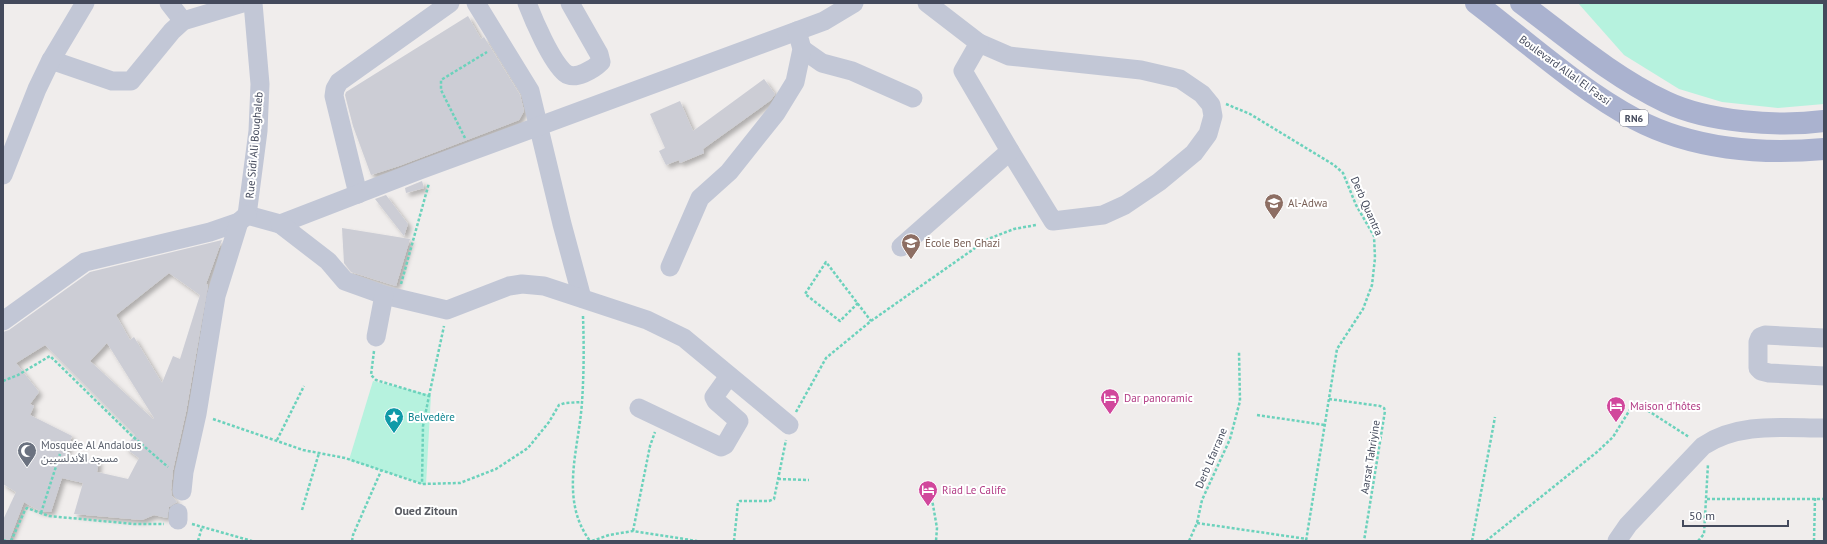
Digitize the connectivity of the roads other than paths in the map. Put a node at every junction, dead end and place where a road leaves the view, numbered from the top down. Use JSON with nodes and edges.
{"nodes":[{"id":1,"x":85,"y":3,"type":"edge"},
{"id":2,"x":169,"y":3,"type":"edge"},
{"id":3,"x":243,"y":3,"type":"edge"},
{"id":4,"x":253,"y":3,"type":"edge"},
{"id":5,"x":450,"y":3,"type":"edge"},
{"id":6,"x":476,"y":3,"type":"edge"},
{"id":7,"x":528,"y":3,"type":"edge"},
{"id":8,"x":570,"y":3,"type":"edge"},
{"id":9,"x":854,"y":3,"type":"edge"},
{"id":10,"x":927,"y":3,"type":"edge"},
{"id":11,"x":1476,"y":3,"type":"edge"},
{"id":12,"x":1521,"y":3,"type":"edge"},
{"id":13,"x":183,"y":21,"type":"junction"},
{"id":14,"x":797,"y":31,"type":"junction"},
{"id":15,"x":979,"y":42,"type":"junction"},
{"id":16,"x":802,"y":49,"type":"junction"},
{"id":17,"x":51,"y":60,"type":"junction"},
{"id":18,"x":913,"y":98,"type":"dead end"},
{"id":19,"x":1824,"y":121,"type":"edge"},
{"id":20,"x":538,"y":126,"type":"junction"},
{"id":21,"x":1824,"y":149,"type":"edge"},
{"id":22,"x":1010,"y":151,"type":"junction"},
{"id":23,"x":3,"y":175,"type":"edge"},
{"id":24,"x":358,"y":194,"type":"junction"},
{"id":25,"x":243,"y":219,"type":"junction"},
{"id":26,"x":280,"y":224,"type":"junction"},
{"id":27,"x":901,"y":248,"type":"dead end"},
{"id":28,"x":670,"y":267,"type":"dead end"},
{"id":29,"x":390,"y":296,"type":"junction"},
{"id":30,"x":582,"y":298,"type":"junction"},
{"id":31,"x":3,"y":321,"type":"edge"},
{"id":32,"x":376,"y":337,"type":"road end"},
{"id":33,"x":1824,"y":338,"type":"edge"},
{"id":34,"x":729,"y":376,"type":"junction"},
{"id":35,"x":1824,"y":376,"type":"edge"},
{"id":36,"x":640,"y":408,"type":"dead end"},
{"id":37,"x":789,"y":425,"type":"road end"},
{"id":38,"x":1824,"y":428,"type":"edge"},
{"id":39,"x":182,"y":491,"type":"dead end"},
{"id":40,"x":1617,"y":541,"type":"edge"}],
"edges":[{"from":1,"to":17,"type":"street"},
{"from":2,"to":13,"type":"street"},
{"from":3,"to":13,"type":"street"},
{"from":4,"to":25,"type":"street","name":"Rue Sidi Ali Boughaleb"},
{"from":5,"to":24,"type":"street"},
{"from":6,"to":20,"type":"street"},
{"from":7,"to":8,"type":"street"},
{"from":9,"to":14,"type":"street"},
{"from":10,"to":15,"type":"street"},
{"from":11,"to":21,"type":"main road","name":"Boulevard Allal El Fassi","number":"RN6"},
{"from":12,"to":19,"type":"main road","number":"RN6"},
{"from":13,"to":17,"type":"street"},
{"from":14,"to":16,"type":"street"},
{"from":14,"to":20,"type":"street"},
{"from":15,"to":22,"type":"street"},
{"from":15,"to":22,"type":"street"},
{"from":16,"to":18,"type":"street"},
{"from":16,"to":28,"type":"street"},
{"from":17,"to":23,"type":"street"},
{"from":20,"to":24,"type":"street"},
{"from":20,"to":30,"type":"street"},
{"from":22,"to":27,"type":"street"},
{"from":24,"to":26,"type":"street"},
{"from":25,"to":26,"type":"street"},
{"from":25,"to":31,"type":"street"},
{"from":25,"to":39,"type":"street","name":"Rue Sidi Ali Boughaleb"},
{"from":26,"to":29,"type":"street"},
{"from":29,"to":30,"type":"street"},
{"from":29,"to":32,"type":"street"},
{"from":30,"to":34,"type":"street"},
{"from":33,"to":35,"type":"street"},
{"from":34,"to":36,"type":"street"},
{"from":34,"to":37,"type":"street"},
{"from":38,"to":40,"type":"street"}]}
